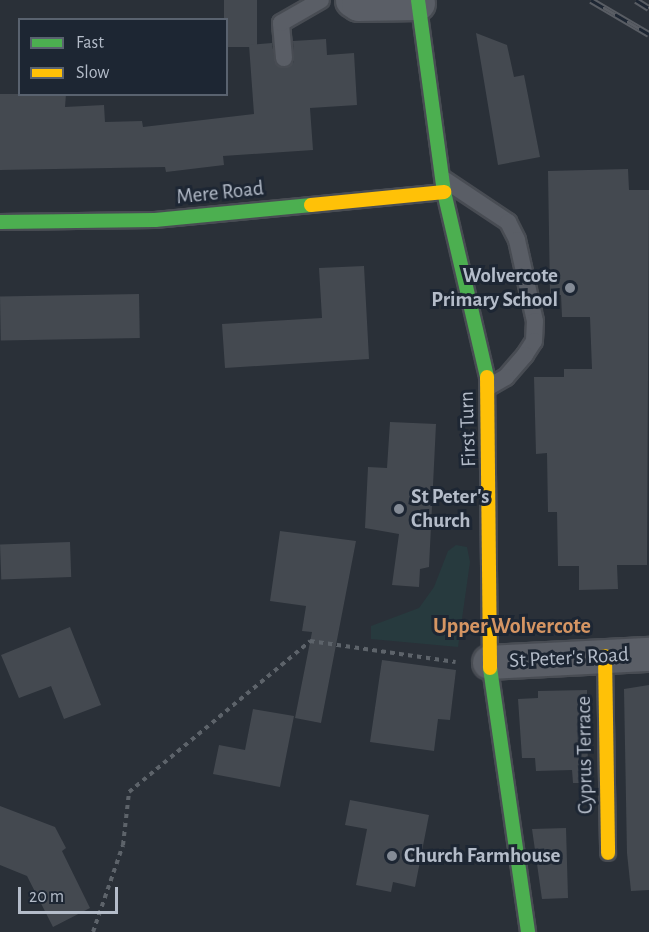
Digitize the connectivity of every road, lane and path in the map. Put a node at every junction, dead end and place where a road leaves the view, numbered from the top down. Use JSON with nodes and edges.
{"nodes":[{"id":1,"x":321,"y":0,"type":"edge"},
{"id":2,"x":352,"y":0,"type":"edge"},
{"id":3,"x":418,"y":1,"type":"edge"},
{"id":4,"x":284,"y":58,"type":"dead end"},
{"id":5,"x":443,"y":185,"type":"junction"},
{"id":6,"x":0,"y":222,"type":"edge"},
{"id":7,"x":489,"y":387,"type":"junction"},
{"id":8,"x":649,"y":654,"type":"edge"},
{"id":9,"x":605,"y":656,"type":"junction"},
{"id":10,"x":489,"y":662,"type":"junction"},
{"id":11,"x":608,"y":853,"type":"dead end"},
{"id":12,"x":93,"y":932,"type":"edge"},
{"id":13,"x":528,"y":932,"type":"edge"}],
"edges":[{"from":1,"to":4,"type":"lane"},
{"from":2,"to":3,"type":"street"},
{"from":3,"to":5,"type":"street","name":"First Turn"},
{"from":5,"to":6,"type":"street","name":"Mere Road"},
{"from":5,"to":7,"type":"street","name":"First Turn"},
{"from":5,"to":7,"type":"lane"},
{"from":7,"to":10,"type":"street","name":"First Turn"},
{"from":8,"to":9,"type":"street","name":"St Peter's Road"},
{"from":9,"to":10,"type":"street","name":"St Peter's Road"},
{"from":9,"to":11,"type":"street","name":"Cyprus Terrace"},
{"from":10,"to":12,"type":"path"},
{"from":10,"to":13,"type":"street","name":"First Turn"}]}
